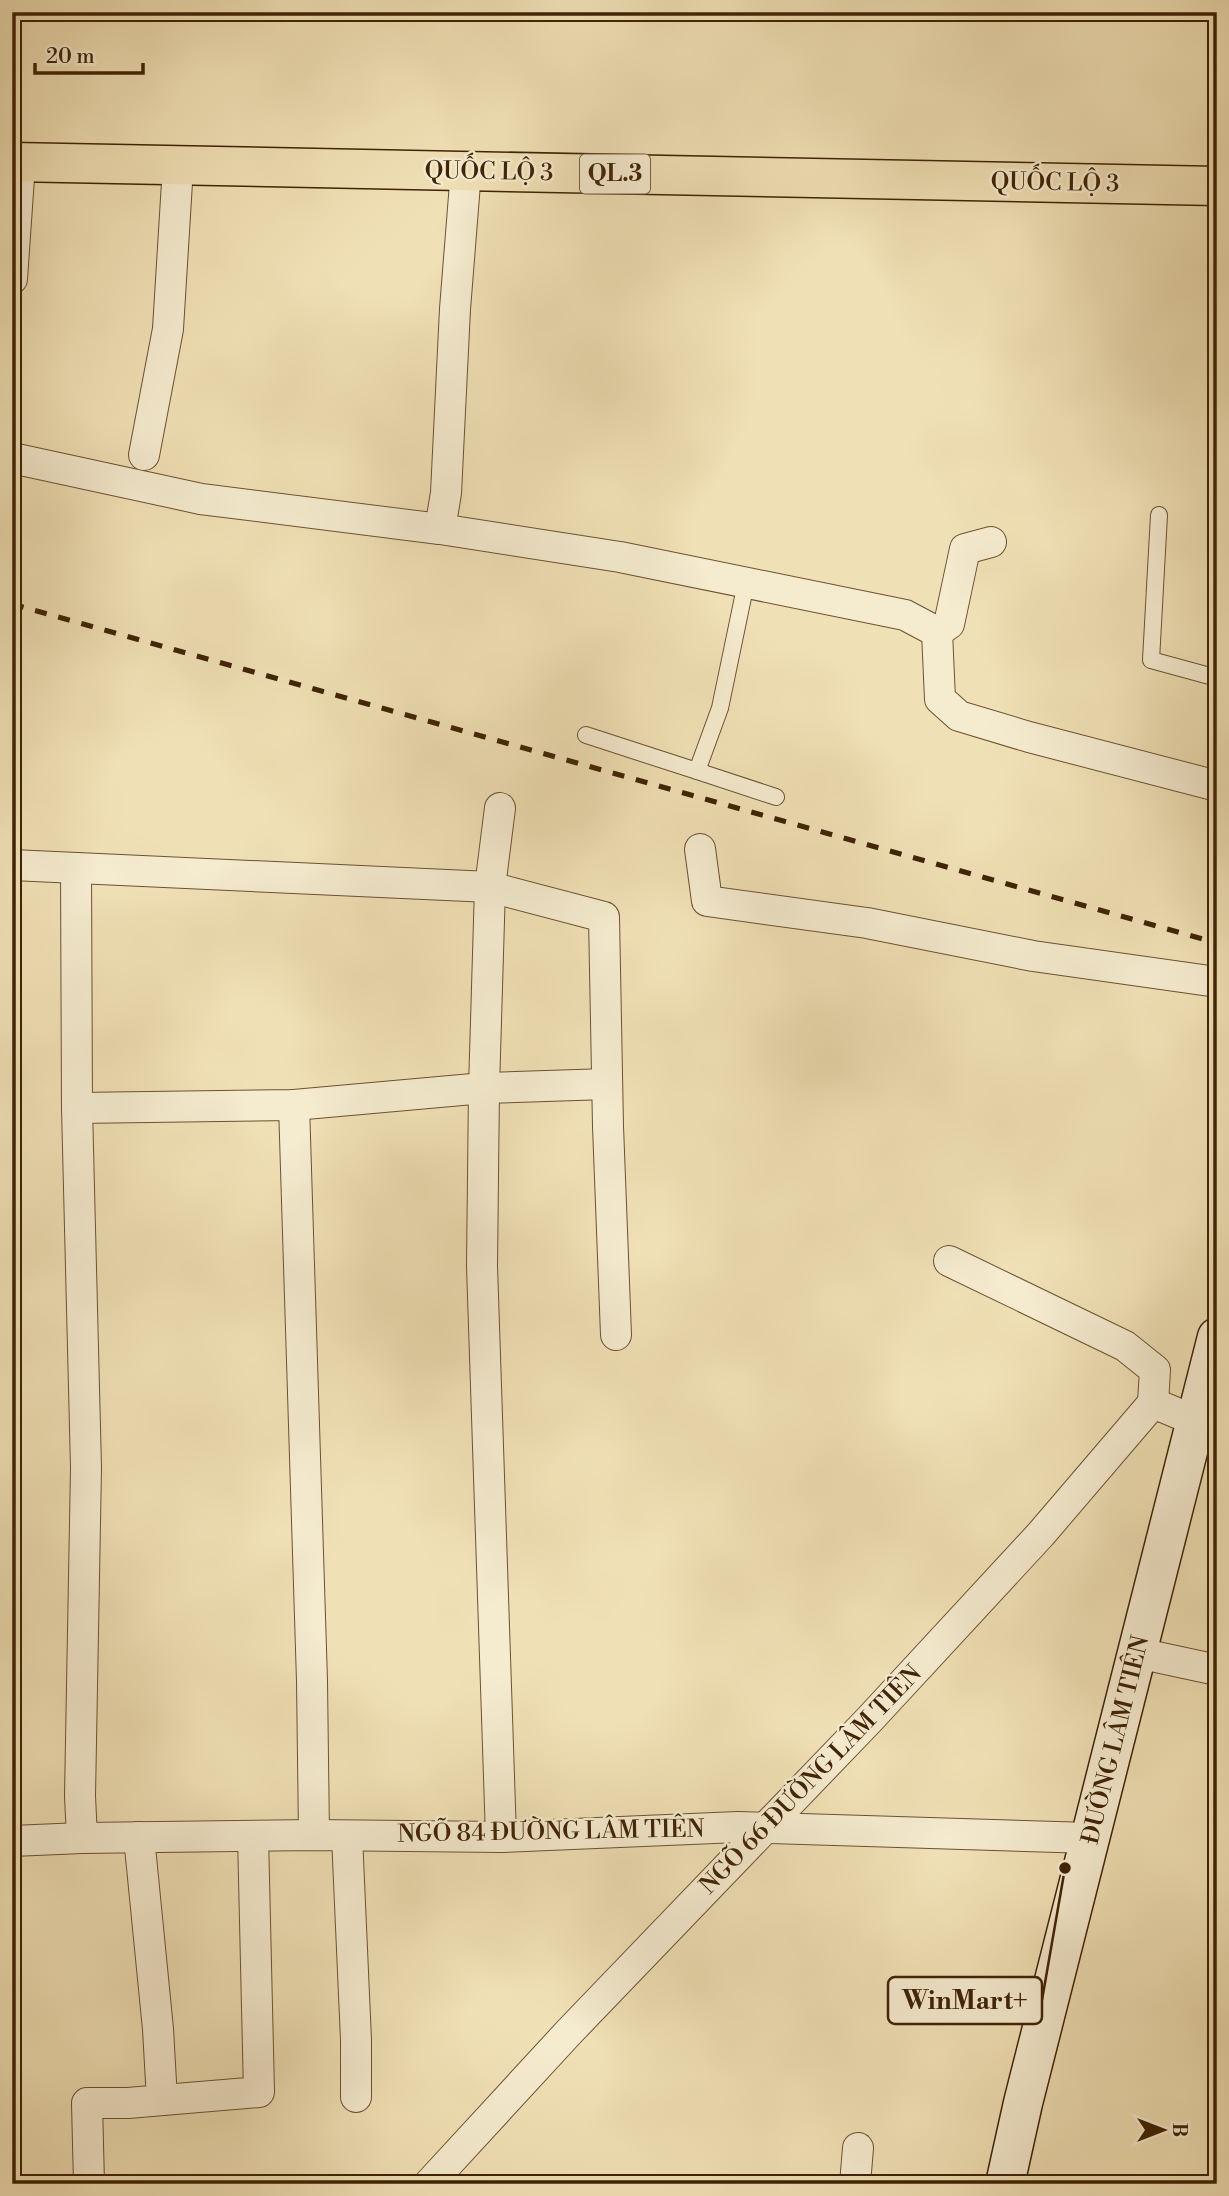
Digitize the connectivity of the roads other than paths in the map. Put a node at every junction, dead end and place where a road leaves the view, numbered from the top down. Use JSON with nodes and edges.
{"nodes":[{"id":1,"x":16,"y":163,"type":"edge"},
{"id":2,"x":178,"y":166,"type":"junction"},
{"id":3,"x":466,"y":171,"type":"junction"},
{"id":4,"x":1217,"y":186,"type":"edge"},
{"id":5,"x":12,"y":279,"type":"edge"},
{"id":6,"x":144,"y":455,"type":"dead end"},
{"id":7,"x":12,"y":458,"type":"edge"},
{"id":8,"x":1159,"y":515,"type":"dead end"},
{"id":9,"x":440,"y":529,"type":"junction"},
{"id":10,"x":991,"y":542,"type":"dead end"},
{"id":11,"x":746,"y":583,"type":"junction"},
{"id":12,"x":937,"y":632,"type":"junction"},
{"id":13,"x":1217,"y":678,"type":"edge"},
{"id":14,"x":586,"y":735,"type":"dead end"},
{"id":15,"x":698,"y":771,"type":"junction"},
{"id":16,"x":1217,"y":786,"type":"edge"},
{"id":17,"x":776,"y":797,"type":"dead end"},
{"id":18,"x":500,"y":808,"type":"dead end"},
{"id":19,"x":701,"y":849,"type":"dead end"},
{"id":20,"x":12,"y":865,"type":"edge"},
{"id":21,"x":76,"y":868,"type":"junction"},
{"id":22,"x":490,"y":887,"type":"junction"},
{"id":23,"x":1217,"y":982,"type":"edge"},
{"id":24,"x":607,"y":1084,"type":"junction"},
{"id":25,"x":484,"y":1088,"type":"junction"},
{"id":26,"x":294,"y":1105,"type":"junction"},
{"id":27,"x":77,"y":1108,"type":"junction"},
{"id":28,"x":949,"y":1261,"type":"dead end"},
{"id":29,"x":616,"y":1335,"type":"dead end"},
{"id":30,"x":1217,"y":1337,"type":"edge"},
{"id":31,"x":1153,"y":1403,"type":"junction"},
{"id":32,"x":1196,"y":1421,"type":"junction"},
{"id":33,"x":1138,"y":1653,"type":"junction"},
{"id":34,"x":1217,"y":1670,"type":"edge"},
{"id":35,"x":766,"y":1828,"type":"junction"},
{"id":36,"x":314,"y":1835,"type":"junction"},
{"id":37,"x":253,"y":1836,"type":"junction"},
{"id":38,"x":347,"y":1836,"type":"junction"},
{"id":39,"x":139,"y":1837,"type":"junction"},
{"id":40,"x":501,"y":1837,"type":"junction"},
{"id":41,"x":82,"y":1838,"type":"junction"},
{"id":42,"x":1090,"y":1838,"type":"junction"},
{"id":43,"x":12,"y":1841,"type":"edge"},
{"id":44,"x":356,"y":2097,"type":"dead end"},
{"id":45,"x":162,"y":2100,"type":"junction"},
{"id":46,"x":859,"y":2148,"type":"dead end"},
{"id":47,"x":89,"y":2184,"type":"edge"},
{"id":48,"x":429,"y":2184,"type":"edge"},
{"id":49,"x":855,"y":2184,"type":"edge"},
{"id":50,"x":1005,"y":2184,"type":"edge"}],
"edges":[{"from":1,"to":2,"type":"highway","name":"QUỐC LỘ 3","number":"QL.3"},
{"from":1,"to":5,"type":"street"},
{"from":2,"to":3,"type":"highway","name":"QUỐC LỘ 3","number":"QL.3"},
{"from":2,"to":6,"type":"street"},
{"from":3,"to":4,"type":"highway","name":"QUỐC LỘ 3","number":"QL.3"},
{"from":3,"to":9,"type":"street"},
{"from":7,"to":9,"type":"street"},
{"from":8,"to":13,"type":"lane"},
{"from":9,"to":11,"type":"street"},
{"from":10,"to":12,"type":"street"},
{"from":11,"to":12,"type":"street"},
{"from":11,"to":15,"type":"lane"},
{"from":12,"to":16,"type":"street"},
{"from":14,"to":15,"type":"lane"},
{"from":15,"to":17,"type":"lane"},
{"from":18,"to":22,"type":"street"},
{"from":19,"to":23,"type":"street"},
{"from":20,"to":21,"type":"street"},
{"from":21,"to":22,"type":"street"},
{"from":21,"to":27,"type":"street"},
{"from":22,"to":24,"type":"street"},
{"from":22,"to":25,"type":"street"},
{"from":24,"to":25,"type":"street"},
{"from":24,"to":29,"type":"street"},
{"from":25,"to":26,"type":"street"},
{"from":25,"to":40,"type":"street"},
{"from":26,"to":27,"type":"street"},
{"from":26,"to":36,"type":"street"},
{"from":27,"to":41,"type":"street"},
{"from":28,"to":31,"type":"street"},
{"from":30,"to":32,"type":"street","name":"ĐƯỜNG LÂM TIÊN"},
{"from":31,"to":32,"type":"street"},
{"from":31,"to":35,"type":"street","name":"NGÕ 66 ĐƯỜNG LÂM TIÊN"},
{"from":32,"to":33,"type":"street","name":"ĐƯỜNG LÂM TIÊN"},
{"from":33,"to":34,"type":"street"},
{"from":33,"to":42,"type":"street","name":"ĐƯỜNG LÂM TIÊN"},
{"from":35,"to":40,"type":"street","name":"NGÕ 84 ĐƯỜNG LÂM TIÊN"},
{"from":35,"to":42,"type":"street","name":"NGÕ 84 ĐƯỜNG LÂM TIÊN"},
{"from":35,"to":48,"type":"street","name":"NGÕ 66 ĐƯỜNG LÂM TIÊN"},
{"from":36,"to":37,"type":"street","name":"NGÕ 84 ĐƯỜNG LÂM TIÊN"},
{"from":36,"to":38,"type":"street","name":"NGÕ 84 ĐƯỜNG LÂM TIÊN"},
{"from":37,"to":39,"type":"street","name":"NGÕ 84 ĐƯỜNG LÂM TIÊN"},
{"from":37,"to":45,"type":"street"},
{"from":38,"to":40,"type":"street","name":"NGÕ 84 ĐƯỜNG LÂM TIÊN"},
{"from":38,"to":44,"type":"street"},
{"from":39,"to":41,"type":"street","name":"NGÕ 84 ĐƯỜNG LÂM TIÊN"},
{"from":39,"to":45,"type":"street"},
{"from":41,"to":43,"type":"street","name":"NGÕ 84 ĐƯỜNG LÂM TIÊN"},
{"from":42,"to":50,"type":"street","name":"ĐƯỜNG LÂM TIÊN"},
{"from":45,"to":47,"type":"street"},
{"from":46,"to":49,"type":"street"}]}
